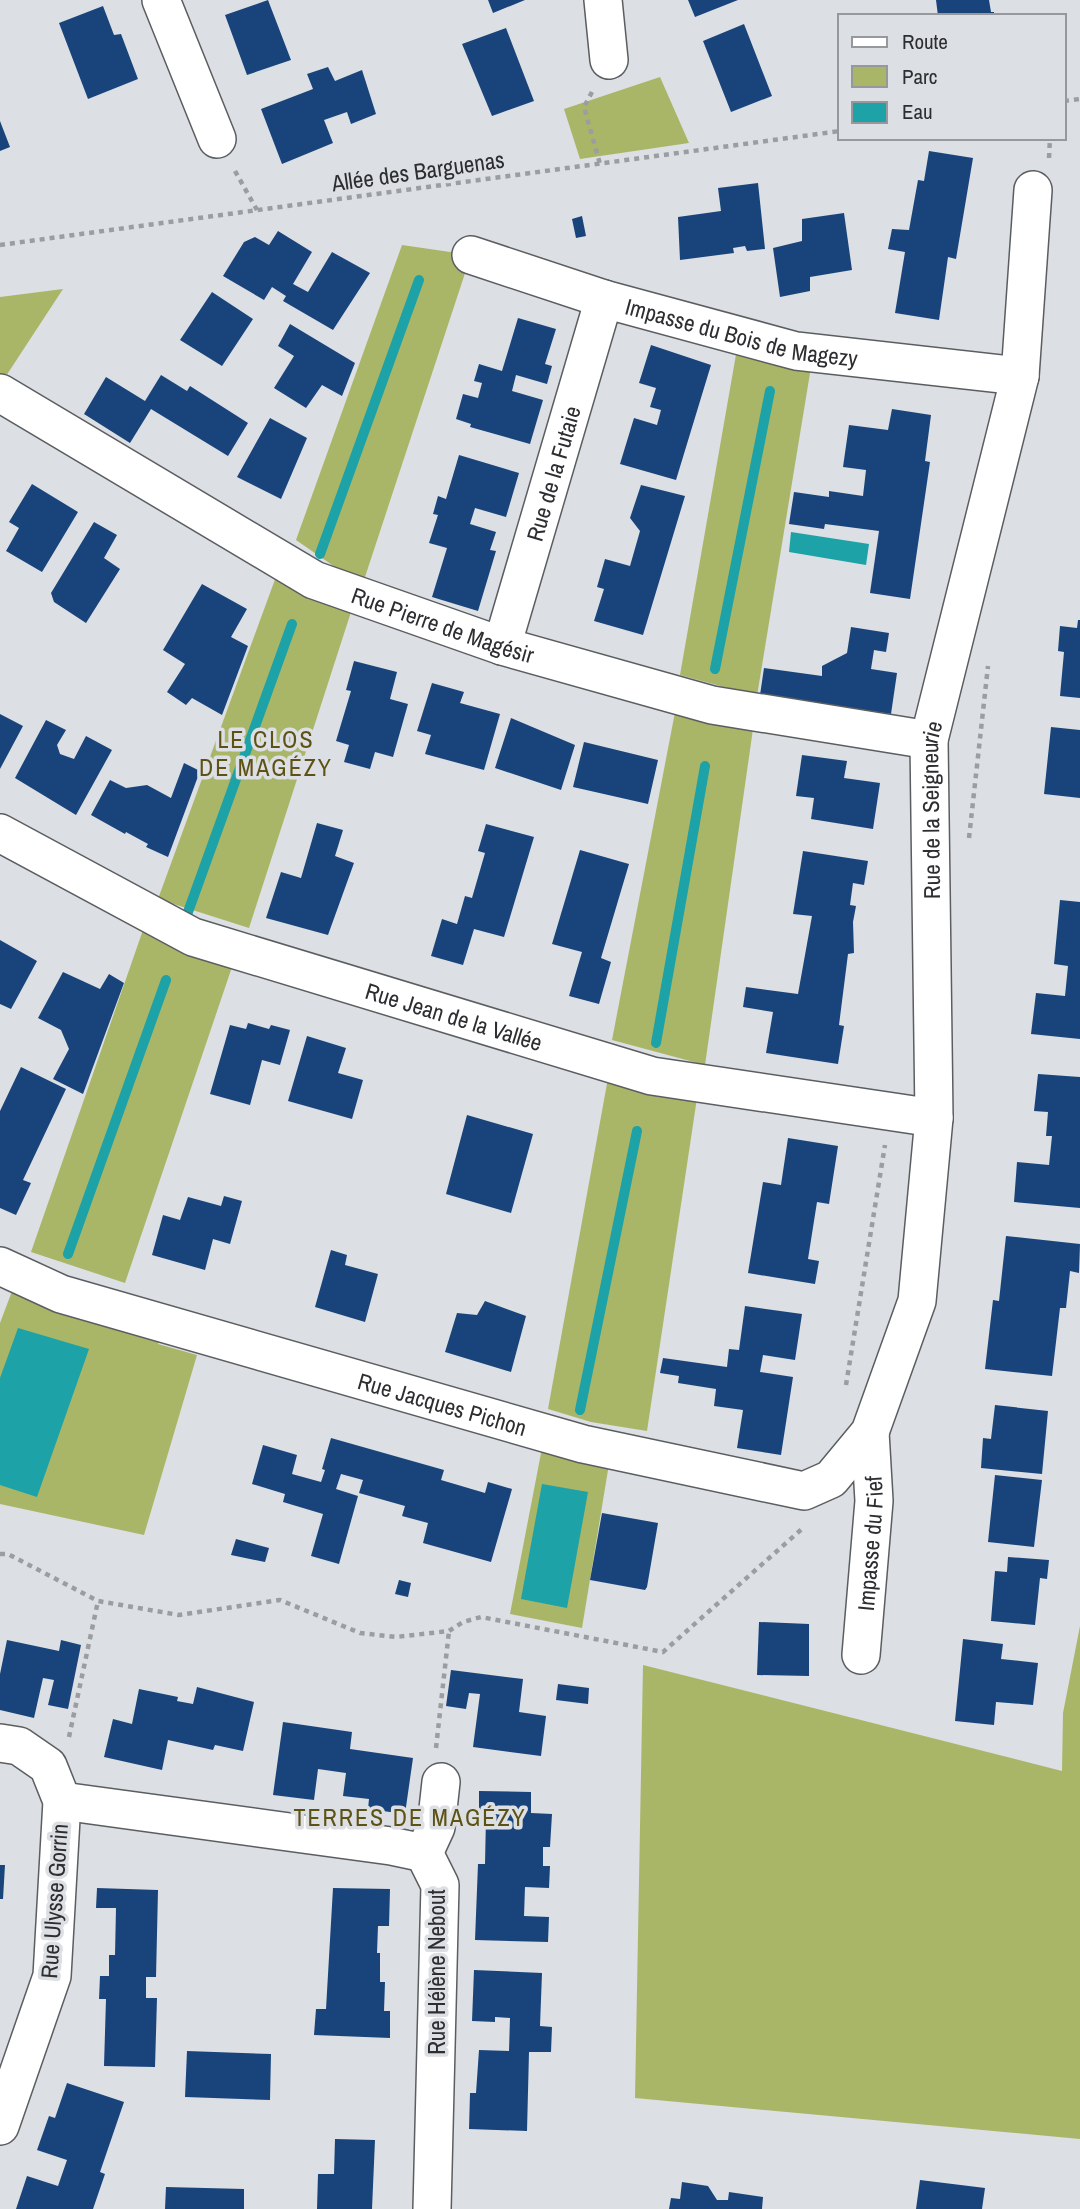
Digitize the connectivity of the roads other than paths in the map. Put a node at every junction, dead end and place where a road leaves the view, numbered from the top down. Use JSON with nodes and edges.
{"nodes":[{"id":1,"x":161,"y":0,"type":"edge"},
{"id":2,"x":603,"y":0,"type":"edge"},
{"id":3,"x":609,"y":60,"type":"road end"},
{"id":4,"x":217,"y":139,"type":"road end"},
{"id":5,"x":1041,"y":178,"type":"road end"},
{"id":6,"x":471,"y":256,"type":"dead end"},
{"id":7,"x":604,"y":299,"type":"junction"},
{"id":8,"x":1020,"y":376,"type":"junction"},
{"id":9,"x":0,"y":393,"type":"edge"},
{"id":10,"x":502,"y":646,"type":"junction"},
{"id":11,"x":929,"y":740,"type":"junction"},
{"id":12,"x":0,"y":833,"type":"edge"},
{"id":13,"x":934,"y":1118,"type":"junction"},
{"id":14,"x":0,"y":1266,"type":"edge"},
{"id":15,"x":870,"y":1432,"type":"junction"},
{"id":16,"x":861,"y":1655,"type":"dead end"},
{"id":17,"x":0,"y":1743,"type":"edge"},
{"id":18,"x":442,"y":1782,"type":"road end"},
{"id":19,"x":62,"y":1801,"type":"junction"},
{"id":20,"x":424,"y":1853,"type":"junction"},
{"id":21,"x":0,"y":2126,"type":"edge"},
{"id":22,"x":432,"y":2209,"type":"edge"}],
"edges":[{"from":1,"to":4,"type":"street"},
{"from":2,"to":3,"type":"street"},
{"from":5,"to":8,"type":"street","name":"Rue de la Seigneurie"},
{"from":6,"to":7,"type":"street","name":"Impasse du Bois de Magezy"},
{"from":7,"to":8,"type":"street","name":"Impasse du Bois de Magezy"},
{"from":7,"to":10,"type":"street","name":"Rue de la Futaie"},
{"from":8,"to":11,"type":"street","name":"Rue de la Seigneurie"},
{"from":9,"to":10,"type":"street","name":"Rue Pierre de Magésir"},
{"from":10,"to":11,"type":"street","name":"Rue Pierre de Magésir"},
{"from":11,"to":13,"type":"street","name":"Rue de la Seigneurie"},
{"from":12,"to":13,"type":"street","name":"Rue Jean de la Vallée"},
{"from":13,"to":15,"type":"street","name":"Rue de la Seigneurie"},
{"from":14,"to":15,"type":"street","name":"Rue Jacques Pichon"},
{"from":15,"to":16,"type":"street","name":"Impasse du Fief"},
{"from":17,"to":19,"type":"street","name":"Rue Ulysse Gorrin"},
{"from":18,"to":20,"type":"street"},
{"from":19,"to":20,"type":"street"},
{"from":19,"to":21,"type":"street","name":"Rue Ulysse Gorrin"},
{"from":20,"to":22,"type":"street","name":"Rue Hélène Nebout"}]}
